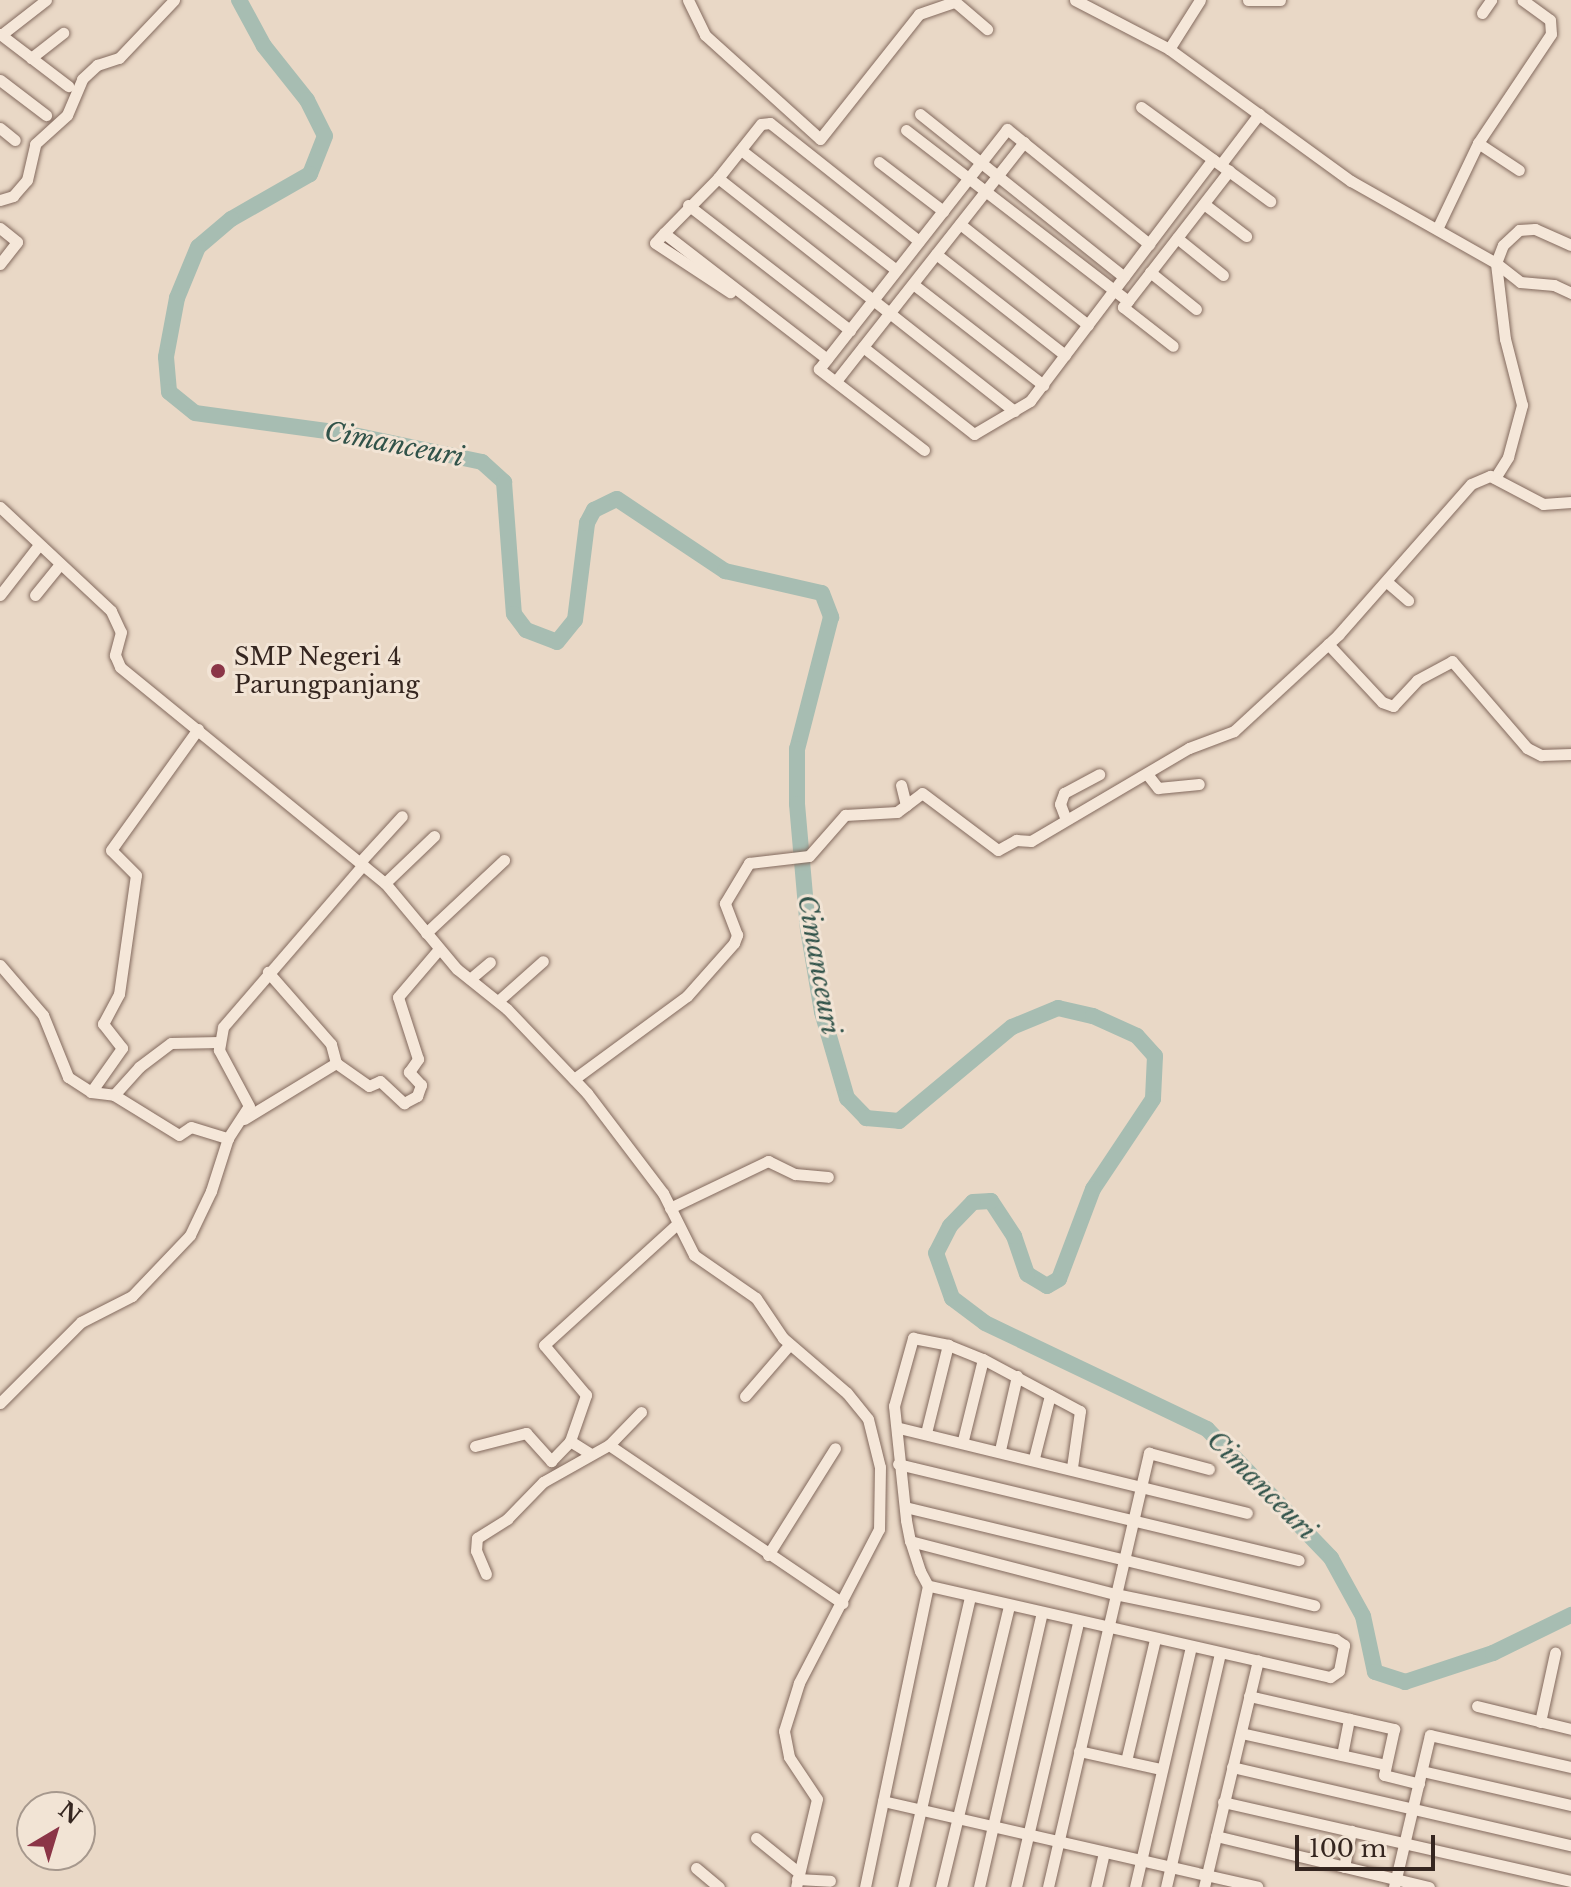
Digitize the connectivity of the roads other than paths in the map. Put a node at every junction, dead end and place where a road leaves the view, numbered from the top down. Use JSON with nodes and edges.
{"nodes":[{"id":1,"x":46,"y":0,"type":"edge"},
{"id":2,"x":174,"y":0,"type":"edge"},
{"id":3,"x":688,"y":0,"type":"edge"},
{"id":4,"x":1075,"y":0,"type":"edge"},
{"id":5,"x":1200,"y":0,"type":"edge"},
{"id":6,"x":1248,"y":0,"type":"edge"},
{"id":7,"x":1280,"y":0,"type":"edge"},
{"id":8,"x":1491,"y":0,"type":"edge"},
{"id":9,"x":1522,"y":0,"type":"edge"},
{"id":10,"x":953,"y":1,"type":"edge"},
{"id":11,"x":1482,"y":13,"type":"dead end"},
{"id":12,"x":987,"y":29,"type":"dead end"},
{"id":13,"x":63,"y":33,"type":"dead end"},
{"id":14,"x":0,"y":35,"type":"edge"},
{"id":15,"x":1169,"y":49,"type":"junction"},
{"id":16,"x":31,"y":58,"type":"junction"},
{"id":17,"x":0,"y":80,"type":"edge"},
{"id":18,"x":68,"y":86,"type":"dead end"},
{"id":19,"x":1141,"y":107,"type":"dead end"},
{"id":20,"x":920,"y":114,"type":"dead end"},
{"id":21,"x":1259,"y":114,"type":"junction"},
{"id":22,"x":46,"y":115,"type":"dead end"},
{"id":23,"x":0,"y":128,"type":"edge"},
{"id":24,"x":906,"y":130,"type":"dead end"},
{"id":25,"x":15,"y":140,"type":"dead end"},
{"id":26,"x":1024,"y":142,"type":"junction"},
{"id":27,"x":1478,"y":143,"type":"junction"},
{"id":28,"x":741,"y":150,"type":"junction"},
{"id":29,"x":879,"y":162,"type":"dead end"},
{"id":30,"x":981,"y":162,"type":"junction"},
{"id":31,"x":1221,"y":165,"type":"junction"},
{"id":32,"x":1519,"y":170,"type":"dead end"},
{"id":33,"x":998,"y":176,"type":"junction"},
{"id":34,"x":718,"y":178,"type":"junction"},
{"id":35,"x":968,"y":178,"type":"junction"},
{"id":36,"x":986,"y":192,"type":"junction"},
{"id":37,"x":0,"y":200,"type":"edge"},
{"id":38,"x":1270,"y":201,"type":"dead end"},
{"id":39,"x":1204,"y":204,"type":"junction"},
{"id":40,"x":688,"y":205,"type":"junction"},
{"id":41,"x":943,"y":211,"type":"junction"},
{"id":42,"x":960,"y":224,"type":"junction"},
{"id":43,"x":1438,"y":227,"type":"junction"},
{"id":44,"x":0,"y":228,"type":"edge"},
{"id":45,"x":1246,"y":236,"type":"dead end"},
{"id":46,"x":1177,"y":238,"type":"junction"},
{"id":47,"x":919,"y":241,"type":"junction"},
{"id":48,"x":1149,"y":244,"type":"junction"},
{"id":49,"x":1571,"y":245,"type":"edge"},
{"id":50,"x":936,"y":254,"type":"junction"},
{"id":51,"x":1496,"y":263,"type":"junction"},
{"id":52,"x":0,"y":264,"type":"edge"},
{"id":53,"x":896,"y":270,"type":"junction"},
{"id":54,"x":1150,"y":272,"type":"junction"},
{"id":55,"x":1223,"y":275,"type":"dead end"},
{"id":56,"x":1124,"y":277,"type":"junction"},
{"id":57,"x":913,"y":284,"type":"junction"},
{"id":58,"x":1114,"y":290,"type":"junction"},
{"id":59,"x":1571,"y":293,"type":"edge"},
{"id":60,"x":873,"y":301,"type":"junction"},
{"id":61,"x":1128,"y":301,"type":"junction"},
{"id":62,"x":1196,"y":309,"type":"dead end"},
{"id":63,"x":890,"y":313,"type":"junction"},
{"id":64,"x":1088,"y":325,"type":"junction"},
{"id":65,"x":850,"y":330,"type":"junction"},
{"id":66,"x":1173,"y":346,"type":"dead end"},
{"id":67,"x":863,"y":347,"type":"junction"},
{"id":68,"x":1065,"y":355,"type":"junction"},
{"id":69,"x":827,"y":359,"type":"junction"},
{"id":70,"x":836,"y":381,"type":"junction"},
{"id":71,"x":1043,"y":385,"type":"junction"},
{"id":72,"x":1014,"y":411,"type":"junction"},
{"id":73,"x":924,"y":450,"type":"dead end"},
{"id":74,"x":1495,"y":478,"type":"junction"},
{"id":75,"x":1571,"y":502,"type":"edge"},
{"id":76,"x":0,"y":507,"type":"edge"},
{"id":77,"x":38,"y":546,"type":"junction"},
{"id":78,"x":59,"y":565,"type":"junction"},
{"id":79,"x":1387,"y":582,"type":"junction"},
{"id":80,"x":0,"y":595,"type":"edge"},
{"id":81,"x":35,"y":595,"type":"dead end"},
{"id":82,"x":1408,"y":600,"type":"dead end"},
{"id":83,"x":1328,"y":644,"type":"junction"},
{"id":84,"x":198,"y":729,"type":"junction"},
{"id":85,"x":1571,"y":754,"type":"edge"},
{"id":86,"x":1099,"y":774,"type":"dead end"},
{"id":87,"x":1147,"y":774,"type":"junction"},
{"id":88,"x":1199,"y":784,"type":"dead end"},
{"id":89,"x":901,"y":785,"type":"dead end"},
{"id":90,"x":906,"y":805,"type":"junction"},
{"id":91,"x":402,"y":816,"type":"dead end"},
{"id":92,"x":1065,"y":817,"type":"junction"},
{"id":93,"x":434,"y":836,"type":"dead end"},
{"id":94,"x":504,"y":860,"type":"dead end"},
{"id":95,"x":362,"y":863,"type":"junction"},
{"id":96,"x":385,"y":883,"type":"junction"},
{"id":97,"x":426,"y":933,"type":"junction"},
{"id":98,"x":439,"y":949,"type":"junction"},
{"id":99,"x":543,"y":961,"type":"dead end"},
{"id":100,"x":490,"y":962,"type":"dead end"},
{"id":101,"x":0,"y":965,"type":"edge"},
{"id":102,"x":268,"y":972,"type":"junction"},
{"id":103,"x":470,"y":979,"type":"junction"},
{"id":104,"x":498,"y":1001,"type":"junction"},
{"id":105,"x":219,"y":1042,"type":"junction"},
{"id":106,"x":336,"y":1063,"type":"junction"},
{"id":107,"x":574,"y":1079,"type":"junction"},
{"id":108,"x":91,"y":1092,"type":"junction"},
{"id":109,"x":114,"y":1095,"type":"junction"},
{"id":110,"x":238,"y":1122,"type":"junction"},
{"id":111,"x":228,"y":1138,"type":"junction"},
{"id":112,"x":828,"y":1177,"type":"dead end"},
{"id":113,"x":670,"y":1208,"type":"junction"},
{"id":114,"x":676,"y":1225,"type":"junction"},
{"id":115,"x":789,"y":1345,"type":"junction"},
{"id":116,"x":948,"y":1345,"type":"junction"},
{"id":117,"x":983,"y":1359,"type":"junction"},
{"id":118,"x":1017,"y":1376,"type":"junction"},
{"id":119,"x":1050,"y":1395,"type":"junction"},
{"id":120,"x":745,"y":1396,"type":"dead end"},
{"id":121,"x":0,"y":1403,"type":"edge"},
{"id":122,"x":641,"y":1412,"type":"dead end"},
{"id":123,"x":899,"y":1428,"type":"junction"},
{"id":124,"x":926,"y":1433,"type":"junction"},
{"id":125,"x":963,"y":1440,"type":"junction"},
{"id":126,"x":570,"y":1441,"type":"junction"},
{"id":127,"x":609,"y":1445,"type":"junction"},
{"id":128,"x":475,"y":1446,"type":"dead end"},
{"id":129,"x":835,"y":1448,"type":"dead end"},
{"id":130,"x":1000,"y":1450,"type":"junction"},
{"id":131,"x":589,"y":1453,"type":"junction"},
{"id":132,"x":1034,"y":1458,"type":"junction"},
{"id":133,"x":898,"y":1464,"type":"junction"},
{"id":134,"x":1072,"y":1467,"type":"junction"},
{"id":135,"x":1209,"y":1469,"type":"dead end"},
{"id":136,"x":1139,"y":1485,"type":"junction"},
{"id":137,"x":905,"y":1507,"type":"junction"},
{"id":138,"x":1247,"y":1513,"type":"dead end"},
{"id":139,"x":1132,"y":1519,"type":"junction"},
{"id":140,"x":910,"y":1541,"type":"junction"},
{"id":141,"x":768,"y":1555,"type":"junction"},
{"id":142,"x":1123,"y":1559,"type":"junction"},
{"id":143,"x":1299,"y":1560,"type":"dead end"},
{"id":144,"x":486,"y":1574,"type":"dead end"},
{"id":145,"x":928,"y":1586,"type":"junction"},
{"id":146,"x":1115,"y":1594,"type":"junction"},
{"id":147,"x":970,"y":1597,"type":"junction"},
{"id":148,"x":842,"y":1603,"type":"junction"},
{"id":149,"x":1009,"y":1605,"type":"junction"},
{"id":150,"x":1314,"y":1605,"type":"dead end"},
{"id":151,"x":1042,"y":1613,"type":"junction"},
{"id":152,"x":1078,"y":1622,"type":"junction"},
{"id":153,"x":1107,"y":1629,"type":"junction"},
{"id":154,"x":1155,"y":1639,"type":"junction"},
{"id":155,"x":1191,"y":1646,"type":"junction"},
{"id":156,"x":1220,"y":1653,"type":"junction"},
{"id":157,"x":1555,"y":1653,"type":"dead end"},
{"id":158,"x":1258,"y":1660,"type":"junction"},
{"id":159,"x":1249,"y":1696,"type":"junction"},
{"id":160,"x":1477,"y":1706,"type":"dead end"},
{"id":161,"x":1349,"y":1719,"type":"junction"},
{"id":162,"x":1540,"y":1722,"type":"junction"},
{"id":163,"x":1571,"y":1729,"type":"edge"},
{"id":164,"x":1241,"y":1733,"type":"junction"},
{"id":165,"x":1079,"y":1751,"type":"junction"},
{"id":166,"x":1342,"y":1755,"type":"junction"},
{"id":167,"x":1126,"y":1761,"type":"junction"},
{"id":168,"x":1386,"y":1765,"type":"junction"},
{"id":169,"x":1232,"y":1767,"type":"junction"},
{"id":170,"x":1571,"y":1767,"type":"edge"},
{"id":171,"x":1161,"y":1769,"type":"junction"},
{"id":172,"x":1422,"y":1771,"type":"junction"},
{"id":173,"x":1419,"y":1784,"type":"junction"},
{"id":174,"x":883,"y":1801,"type":"junction"},
{"id":175,"x":1223,"y":1802,"type":"junction"},
{"id":176,"x":1571,"y":1805,"type":"edge"},
{"id":177,"x":1413,"y":1809,"type":"junction"},
{"id":178,"x":921,"y":1810,"type":"junction"},
{"id":179,"x":956,"y":1818,"type":"junction"},
{"id":180,"x":993,"y":1825,"type":"junction"},
{"id":181,"x":1351,"y":1831,"type":"junction"},
{"id":182,"x":1026,"y":1833,"type":"junction"},
{"id":183,"x":1216,"y":1836,"type":"junction"},
{"id":184,"x":756,"y":1838,"type":"dead end"},
{"id":185,"x":1061,"y":1842,"type":"junction"},
{"id":186,"x":1404,"y":1843,"type":"junction"},
{"id":187,"x":1571,"y":1845,"type":"edge"},
{"id":188,"x":1104,"y":1852,"type":"junction"},
{"id":189,"x":1141,"y":1861,"type":"junction"},
{"id":190,"x":1344,"y":1867,"type":"junction"},
{"id":191,"x":696,"y":1868,"type":"dead end"},
{"id":192,"x":1171,"y":1868,"type":"junction"},
{"id":193,"x":797,"y":1879,"type":"edge"},
{"id":194,"x":830,"y":1881,"type":"dead end"},
{"id":195,"x":1205,"y":1881,"type":"edge"},
{"id":196,"x":1571,"y":1881,"type":"edge"},
{"id":197,"x":1395,"y":1883,"type":"edge"},
{"id":198,"x":1242,"y":1885,"type":"edge"},
{"id":199,"x":719,"y":1887,"type":"edge"},
{"id":200,"x":865,"y":1887,"type":"edge"},
{"id":201,"x":903,"y":1887,"type":"edge"},
{"id":202,"x":941,"y":1887,"type":"edge"},
{"id":203,"x":979,"y":1887,"type":"edge"},
{"id":204,"x":1016,"y":1887,"type":"edge"},
{"id":205,"x":1048,"y":1887,"type":"edge"},
{"id":206,"x":1096,"y":1887,"type":"edge"},
{"id":207,"x":1135,"y":1887,"type":"edge"},
{"id":208,"x":1166,"y":1887,"type":"edge"},
{"id":209,"x":1257,"y":1887,"type":"edge"},
{"id":210,"x":1429,"y":1887,"type":"edge"}],
"edges":[{"from":1,"to":14,"type":"street"},
{"from":2,"to":37,"type":"street"},
{"from":3,"to":10,"type":"street"},
{"from":4,"to":15,"type":"street"},
{"from":5,"to":15,"type":"street"},
{"from":6,"to":7,"type":"street"},
{"from":8,"to":11,"type":"street"},
{"from":9,"to":27,"type":"street"},
{"from":10,"to":12,"type":"street"},
{"from":13,"to":16,"type":"street"},
{"from":14,"to":16,"type":"street"},
{"from":15,"to":21,"type":"street"},
{"from":16,"to":18,"type":"street"},
{"from":17,"to":22,"type":"street"},
{"from":19,"to":31,"type":"street"},
{"from":20,"to":30,"type":"street"},
{"from":21,"to":31,"type":"street"},
{"from":21,"to":43,"type":"street"},
{"from":23,"to":25,"type":"street"},
{"from":24,"to":35,"type":"street"},
{"from":26,"to":30,"type":"street"},
{"from":26,"to":33,"type":"street"},
{"from":26,"to":48,"type":"street"},
{"from":27,"to":32,"type":"street"},
{"from":27,"to":43,"type":"street"},
{"from":28,"to":34,"type":"street"},
{"from":28,"to":47,"type":"street"},
{"from":28,"to":53,"type":"street"},
{"from":29,"to":41,"type":"street"},
{"from":30,"to":33,"type":"street"},
{"from":30,"to":35,"type":"street"},
{"from":31,"to":38,"type":"street"},
{"from":31,"to":39,"type":"street"},
{"from":31,"to":48,"type":"street"},
{"from":33,"to":36,"type":"street"},
{"from":33,"to":56,"type":"street"},
{"from":34,"to":40,"type":"street"},
{"from":34,"to":60,"type":"street"},
{"from":35,"to":36,"type":"street"},
{"from":35,"to":41,"type":"street"},
{"from":36,"to":42,"type":"street"},
{"from":36,"to":58,"type":"street"},
{"from":39,"to":45,"type":"street"},
{"from":39,"to":46,"type":"street"},
{"from":40,"to":65,"type":"street"},
{"from":40,"to":69,"type":"street"},
{"from":41,"to":47,"type":"street"},
{"from":42,"to":50,"type":"street"},
{"from":42,"to":64,"type":"street"},
{"from":43,"to":51,"type":"street"},
{"from":44,"to":52,"type":"street"},
{"from":46,"to":54,"type":"street"},
{"from":46,"to":55,"type":"street"},
{"from":47,"to":53,"type":"street"},
{"from":48,"to":56,"type":"street"},
{"from":49,"to":51,"type":"street"},
{"from":50,"to":57,"type":"street"},
{"from":50,"to":68,"type":"street"},
{"from":51,"to":59,"type":"street"},
{"from":51,"to":74,"type":"street"},
{"from":53,"to":60,"type":"street"},
{"from":54,"to":61,"type":"street"},
{"from":54,"to":62,"type":"street"},
{"from":56,"to":58,"type":"street"},
{"from":57,"to":63,"type":"street"},
{"from":57,"to":71,"type":"street"},
{"from":58,"to":61,"type":"street"},
{"from":58,"to":64,"type":"street"},
{"from":60,"to":63,"type":"street"},
{"from":60,"to":65,"type":"street"},
{"from":61,"to":66,"type":"street"},
{"from":63,"to":67,"type":"street"},
{"from":63,"to":72,"type":"street"},
{"from":64,"to":68,"type":"street"},
{"from":65,"to":69,"type":"street"},
{"from":67,"to":70,"type":"street"},
{"from":67,"to":72,"type":"street"},
{"from":68,"to":71,"type":"street"},
{"from":69,"to":70,"type":"street"},
{"from":70,"to":73,"type":"street"},
{"from":71,"to":72,"type":"street"},
{"from":74,"to":75,"type":"street"},
{"from":74,"to":79,"type":"street"},
{"from":76,"to":77,"type":"street"},
{"from":77,"to":78,"type":"street"},
{"from":77,"to":80,"type":"street"},
{"from":78,"to":81,"type":"street"},
{"from":78,"to":84,"type":"street"},
{"from":79,"to":82,"type":"street"},
{"from":79,"to":83,"type":"street"},
{"from":83,"to":85,"type":"street"},
{"from":83,"to":87,"type":"street"},
{"from":84,"to":95,"type":"street"},
{"from":84,"to":108,"type":"street"},
{"from":86,"to":92,"type":"street"},
{"from":87,"to":88,"type":"street"},
{"from":87,"to":92,"type":"street"},
{"from":89,"to":90,"type":"street"},
{"from":90,"to":92,"type":"street"},
{"from":90,"to":107,"type":"street"},
{"from":91,"to":95,"type":"street"},
{"from":93,"to":96,"type":"street"},
{"from":94,"to":97,"type":"street"},
{"from":95,"to":96,"type":"street"},
{"from":95,"to":102,"type":"street"},
{"from":96,"to":97,"type":"street"},
{"from":97,"to":98,"type":"street"},
{"from":98,"to":103,"type":"street"},
{"from":98,"to":106,"type":"street"},
{"from":99,"to":104,"type":"street"},
{"from":100,"to":103,"type":"street"},
{"from":101,"to":108,"type":"street"},
{"from":102,"to":105,"type":"street"},
{"from":102,"to":106,"type":"street"},
{"from":103,"to":104,"type":"street"},
{"from":104,"to":107,"type":"street"},
{"from":105,"to":109,"type":"street"},
{"from":105,"to":110,"type":"street"},
{"from":106,"to":110,"type":"street"},
{"from":107,"to":113,"type":"street"},
{"from":108,"to":109,"type":"street"},
{"from":109,"to":111,"type":"street"},
{"from":110,"to":111,"type":"street"},
{"from":111,"to":121,"type":"street"},
{"from":112,"to":113,"type":"street"},
{"from":113,"to":114,"type":"street"},
{"from":114,"to":115,"type":"street"},
{"from":114,"to":126,"type":"street"},
{"from":115,"to":120,"type":"street"},
{"from":115,"to":148,"type":"street"},
{"from":116,"to":117,"type":"street"},
{"from":116,"to":123,"type":"street"},
{"from":116,"to":124,"type":"street"},
{"from":117,"to":118,"type":"street"},
{"from":117,"to":125,"type":"street"},
{"from":118,"to":119,"type":"street"},
{"from":118,"to":130,"type":"street"},
{"from":119,"to":132,"type":"street"},
{"from":119,"to":134,"type":"street"},
{"from":122,"to":127,"type":"street"},
{"from":123,"to":124,"type":"street"},
{"from":123,"to":133,"type":"street"},
{"from":124,"to":125,"type":"street"},
{"from":125,"to":130,"type":"street"},
{"from":126,"to":128,"type":"street"},
{"from":126,"to":131,"type":"street"},
{"from":127,"to":131,"type":"street"},
{"from":127,"to":141,"type":"street"},
{"from":129,"to":141,"type":"street"},
{"from":130,"to":132,"type":"street"},
{"from":131,"to":144,"type":"street"},
{"from":132,"to":134,"type":"street"},
{"from":133,"to":137,"type":"street"},
{"from":133,"to":139,"type":"street"},
{"from":134,"to":136,"type":"street"},
{"from":135,"to":136,"type":"street"},
{"from":136,"to":138,"type":"street"},
{"from":136,"to":139,"type":"street"},
{"from":137,"to":140,"type":"street"},
{"from":137,"to":142,"type":"street"},
{"from":139,"to":142,"type":"street"},
{"from":139,"to":143,"type":"street"},
{"from":140,"to":145,"type":"street"},
{"from":140,"to":146,"type":"street"},
{"from":141,"to":148,"type":"street"},
{"from":142,"to":146,"type":"street"},
{"from":142,"to":150,"type":"street"},
{"from":145,"to":147,"type":"street"},
{"from":145,"to":174,"type":"street"},
{"from":146,"to":153,"type":"street"},
{"from":146,"to":158,"type":"street"},
{"from":147,"to":149,"type":"street"},
{"from":147,"to":178,"type":"street"},
{"from":148,"to":193,"type":"street"},
{"from":149,"to":151,"type":"street"},
{"from":149,"to":179,"type":"street"},
{"from":151,"to":152,"type":"street"},
{"from":151,"to":180,"type":"street"},
{"from":152,"to":153,"type":"street"},
{"from":152,"to":182,"type":"street"},
{"from":153,"to":154,"type":"street"},
{"from":153,"to":165,"type":"street"},
{"from":154,"to":155,"type":"street"},
{"from":154,"to":167,"type":"street"},
{"from":155,"to":156,"type":"street"},
{"from":155,"to":171,"type":"street"},
{"from":156,"to":158,"type":"street"},
{"from":156,"to":192,"type":"street"},
{"from":157,"to":162,"type":"street"},
{"from":158,"to":159,"type":"street"},
{"from":159,"to":161,"type":"street"},
{"from":159,"to":164,"type":"street"},
{"from":160,"to":162,"type":"street"},
{"from":161,"to":166,"type":"street"},
{"from":161,"to":168,"type":"street"},
{"from":162,"to":163,"type":"street"},
{"from":164,"to":166,"type":"street"},
{"from":164,"to":169,"type":"street"},
{"from":165,"to":167,"type":"street"},
{"from":165,"to":185,"type":"street"},
{"from":166,"to":168,"type":"street"},
{"from":167,"to":171,"type":"street"},
{"from":168,"to":173,"type":"street"},
{"from":169,"to":175,"type":"street"},
{"from":169,"to":177,"type":"street"},
{"from":170,"to":172,"type":"street"},
{"from":171,"to":189,"type":"street"},
{"from":172,"to":173,"type":"street"},
{"from":172,"to":176,"type":"street"},
{"from":173,"to":177,"type":"street"},
{"from":174,"to":178,"type":"street"},
{"from":174,"to":200,"type":"street"},
{"from":175,"to":181,"type":"street"},
{"from":175,"to":183,"type":"street"},
{"from":177,"to":186,"type":"street"},
{"from":177,"to":187,"type":"street"},
{"from":178,"to":179,"type":"street"},
{"from":178,"to":201,"type":"street"},
{"from":179,"to":180,"type":"street"},
{"from":179,"to":202,"type":"street"},
{"from":180,"to":182,"type":"street"},
{"from":180,"to":203,"type":"street"},
{"from":181,"to":186,"type":"street"},
{"from":181,"to":190,"type":"street"},
{"from":182,"to":185,"type":"street"},
{"from":182,"to":204,"type":"street"},
{"from":183,"to":190,"type":"street"},
{"from":183,"to":195,"type":"street"},
{"from":184,"to":193,"type":"street"},
{"from":185,"to":188,"type":"street"},
{"from":185,"to":205,"type":"street"},
{"from":186,"to":196,"type":"street"},
{"from":186,"to":197,"type":"street"},
{"from":188,"to":189,"type":"street"},
{"from":188,"to":206,"type":"street"},
{"from":189,"to":192,"type":"street"},
{"from":189,"to":207,"type":"street"},
{"from":190,"to":197,"type":"street"},
{"from":191,"to":199,"type":"street"},
{"from":192,"to":195,"type":"street"},
{"from":192,"to":208,"type":"street"},
{"from":193,"to":194,"type":"street"},
{"from":195,"to":198,"type":"street"},
{"from":197,"to":210,"type":"street"},
{"from":198,"to":209,"type":"street"}]}
